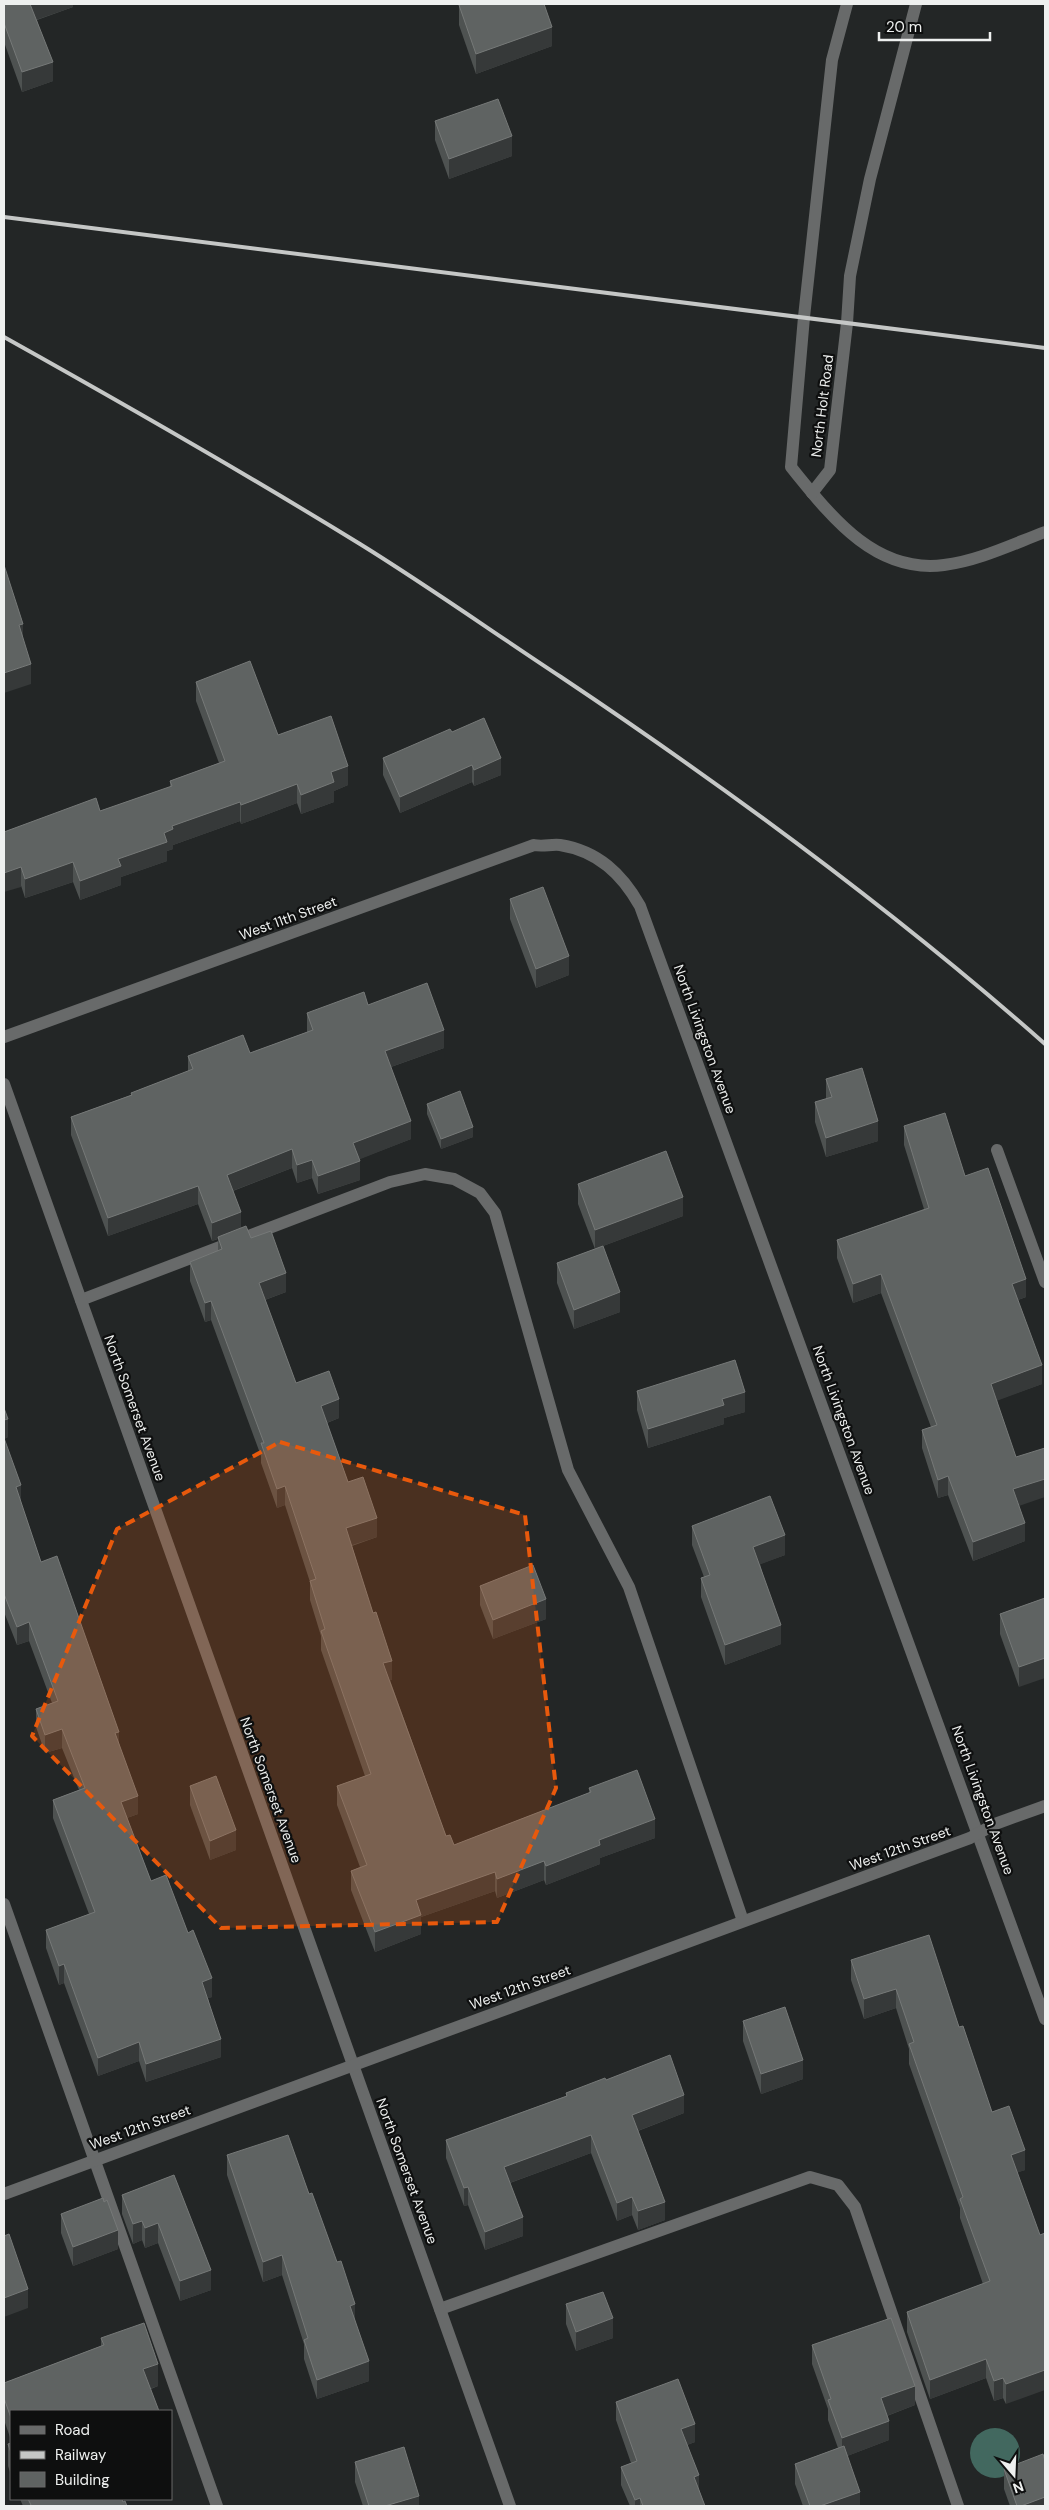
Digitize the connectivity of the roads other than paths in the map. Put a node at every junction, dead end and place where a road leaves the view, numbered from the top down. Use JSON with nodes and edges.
{"nodes":[{"id":1,"x":847,"y":4,"type":"edge"},
{"id":2,"x":916,"y":4,"type":"edge"},
{"id":3,"x":812,"y":493,"type":"junction"},
{"id":4,"x":1045,"y":532,"type":"edge"},
{"id":5,"x":585,"y":851,"type":"joint"},
{"id":6,"x":4,"y":1037,"type":"edge"},
{"id":7,"x":4,"y":1084,"type":"edge"},
{"id":8,"x":997,"y":1150,"type":"dead end"},
{"id":9,"x":1045,"y":1282,"type":"edge"},
{"id":10,"x":81,"y":1300,"type":"junction"},
{"id":11,"x":1045,"y":1806,"type":"edge"},
{"id":12,"x":979,"y":1832,"type":"junction"},
{"id":13,"x":4,"y":1904,"type":"edge"},
{"id":14,"x":743,"y":1921,"type":"junction"},
{"id":15,"x":1045,"y":2019,"type":"edge"},
{"id":16,"x":353,"y":2065,"type":"junction"},
{"id":17,"x":96,"y":2160,"type":"junction"},
{"id":18,"x":4,"y":2194,"type":"edge"},
{"id":19,"x":440,"y":2309,"type":"junction"},
{"id":20,"x":217,"y":2506,"type":"edge"},
{"id":21,"x":510,"y":2506,"type":"edge"},
{"id":22,"x":958,"y":2506,"type":"edge"}],
"edges":[{"from":1,"to":3,"type":"street","name":"North Holt Road"},
{"from":2,"to":3,"type":"street","name":"North Holt Road"},
{"from":3,"to":4,"type":"street"},
{"from":5,"to":6,"type":"street","name":"West 11th Street"},
{"from":5,"to":12,"type":"street","name":"North Livingston Avenue"},
{"from":7,"to":10,"type":"street","name":"North Somerset Avenue"},
{"from":8,"to":9,"type":"street"},
{"from":10,"to":14,"type":"street"},
{"from":10,"to":16,"type":"street","name":"North Somerset Avenue"},
{"from":11,"to":12,"type":"street","name":"West 12th Street"},
{"from":12,"to":14,"type":"street","name":"West 12th Street"},
{"from":12,"to":15,"type":"street","name":"North Livingston Avenue"},
{"from":13,"to":17,"type":"street"},
{"from":14,"to":16,"type":"street","name":"West 12th Street"},
{"from":16,"to":17,"type":"street","name":"West 12th Street"},
{"from":16,"to":19,"type":"street","name":"North Somerset Avenue"},
{"from":17,"to":18,"type":"street","name":"West 12th Street"},
{"from":17,"to":20,"type":"street"},
{"from":19,"to":21,"type":"street","name":"North Somerset Avenue"},
{"from":19,"to":22,"type":"street"}]}
